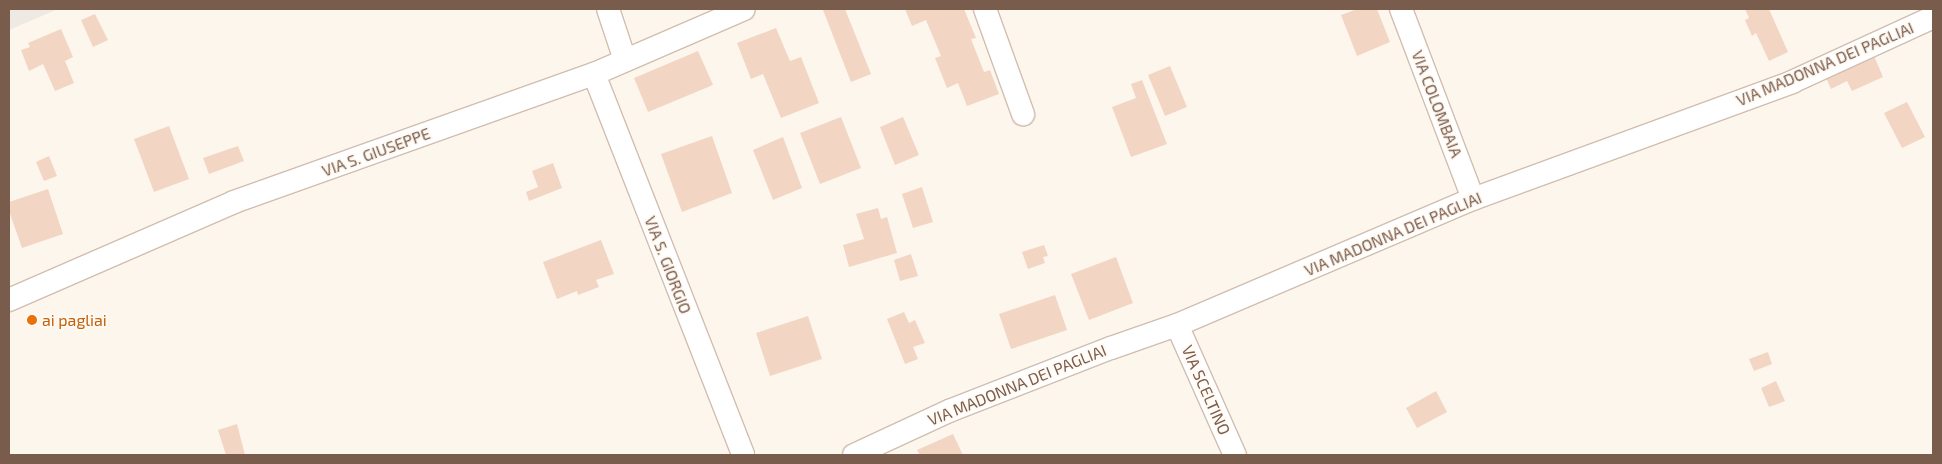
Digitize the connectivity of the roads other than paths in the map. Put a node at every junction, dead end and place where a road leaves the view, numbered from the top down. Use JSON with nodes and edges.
{"nodes":[{"id":1,"x":608,"y":9,"type":"edge"},
{"id":2,"x":744,"y":9,"type":"edge"},
{"id":3,"x":984,"y":9,"type":"edge"},
{"id":4,"x":1401,"y":9,"type":"edge"},
{"id":5,"x":1931,"y":15,"type":"edge"},
{"id":6,"x":625,"y":60,"type":"junction"},
{"id":7,"x":594,"y":74,"type":"junction"},
{"id":8,"x":1023,"y":114,"type":"dead end"},
{"id":9,"x":1474,"y":199,"type":"junction"},
{"id":10,"x":9,"y":300,"type":"edge"},
{"id":11,"x":1177,"y":325,"type":"junction"},
{"id":12,"x":743,"y":455,"type":"edge"},
{"id":13,"x":854,"y":455,"type":"edge"},
{"id":14,"x":1235,"y":455,"type":"edge"}],
"edges":[{"from":1,"to":6,"type":"street"},
{"from":2,"to":6,"type":"street","name":"VIA S. GIUSEPPE"},
{"from":3,"to":8,"type":"street"},
{"from":4,"to":9,"type":"street","name":"VIA COLOMBAIA"},
{"from":5,"to":9,"type":"street","name":"VIA MADONNA DEI PAGLIAI"},
{"from":6,"to":7,"type":"street","name":"VIA S. GIUSEPPE"},
{"from":7,"to":10,"type":"street","name":"VIA S. GIUSEPPE"},
{"from":7,"to":12,"type":"street","name":"VIA S. GIORGIO"},
{"from":9,"to":11,"type":"street","name":"VIA MADONNA DEI PAGLIAI"},
{"from":11,"to":13,"type":"street","name":"VIA MADONNA DEI PAGLIAI"},
{"from":11,"to":14,"type":"street","name":"VIA SCELTINO"}]}
